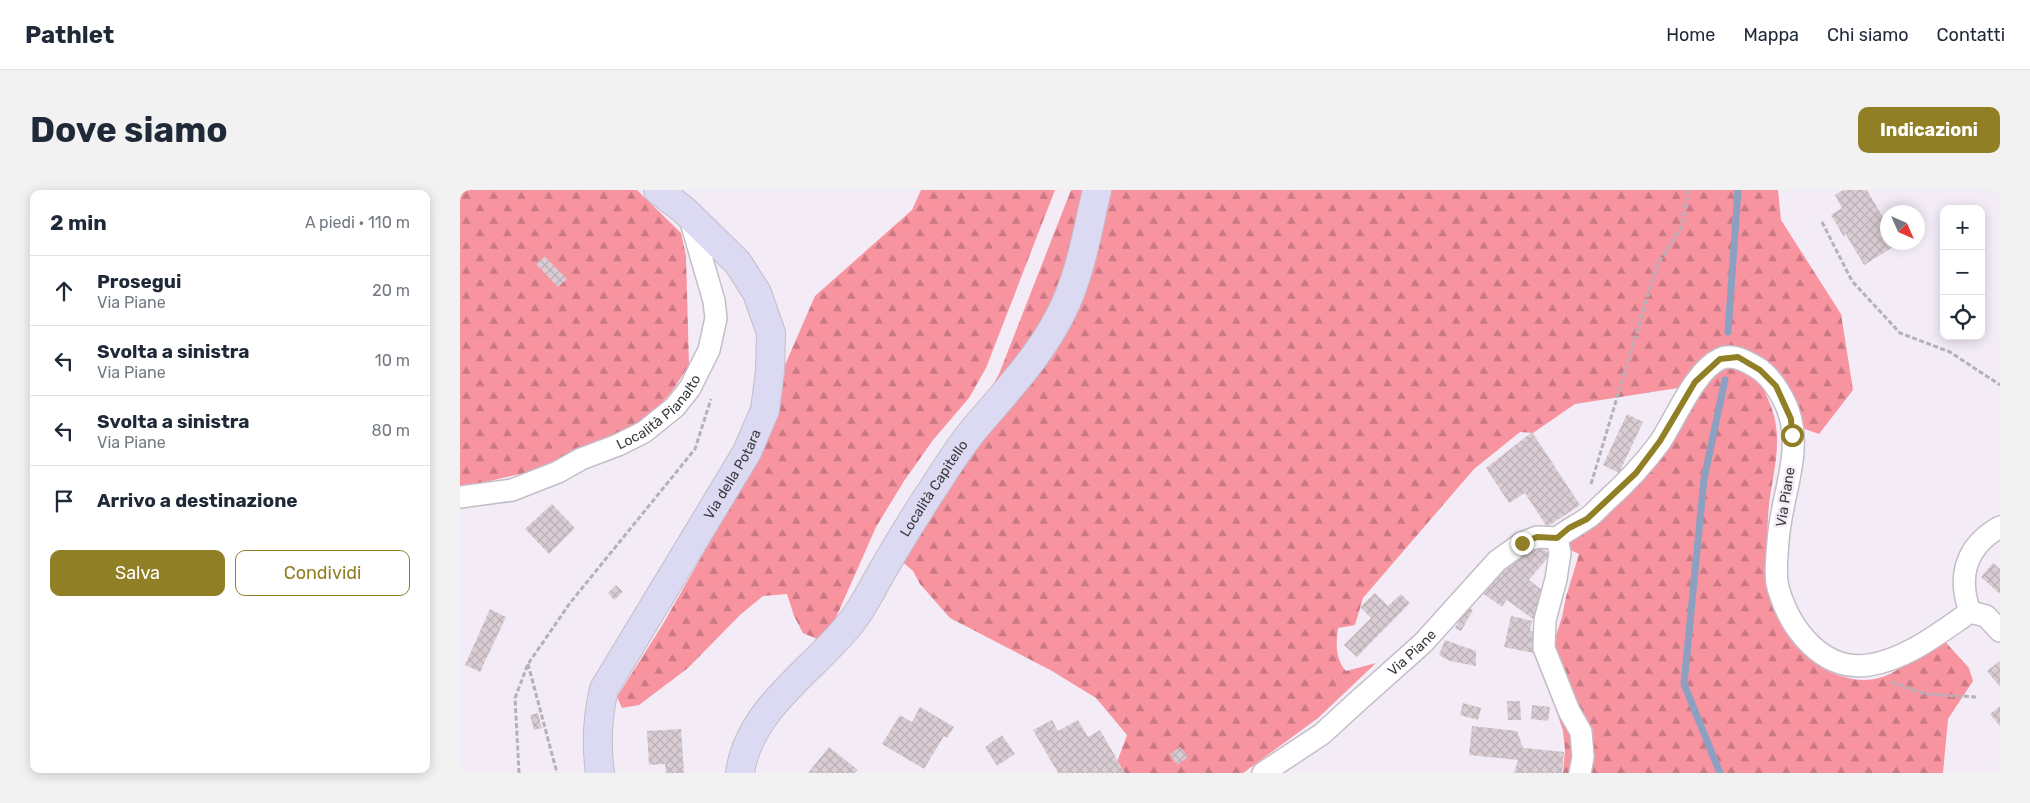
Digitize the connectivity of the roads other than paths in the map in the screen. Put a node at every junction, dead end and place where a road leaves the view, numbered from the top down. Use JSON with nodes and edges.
{"nodes":[{"id":1,"x":658,"y":190,"type":"edge"},
{"id":2,"x":1097,"y":190,"type":"edge"},
{"id":3,"x":689,"y":215,"type":"junction"},
{"id":4,"x":460,"y":497,"type":"edge"},
{"id":5,"x":2000,"y":526,"type":"edge"},
{"id":6,"x":1557,"y":538,"type":"junction"},
{"id":7,"x":1970,"y":612,"type":"junction"},
{"id":8,"x":2000,"y":631,"type":"edge"},
{"id":9,"x":600,"y":773,"type":"edge"},
{"id":10,"x":740,"y":773,"type":"edge"},
{"id":11,"x":1263,"y":773,"type":"edge"},
{"id":12,"x":1580,"y":773,"type":"edge"}],
"edges":[{"from":1,"to":3,"type":"street","name":"Via della Potara"},
{"from":2,"to":10,"type":"street","name":"Località Capitello"},
{"from":3,"to":4,"type":"street","name":"Località Pianalto"},
{"from":3,"to":9,"type":"street","name":"Via della Potara"},
{"from":5,"to":7,"type":"street"},
{"from":6,"to":7,"type":"street","name":"Via Piane"},
{"from":6,"to":11,"type":"street","name":"Via Piane"},
{"from":6,"to":12,"type":"street"},
{"from":7,"to":8,"type":"street"}]}
